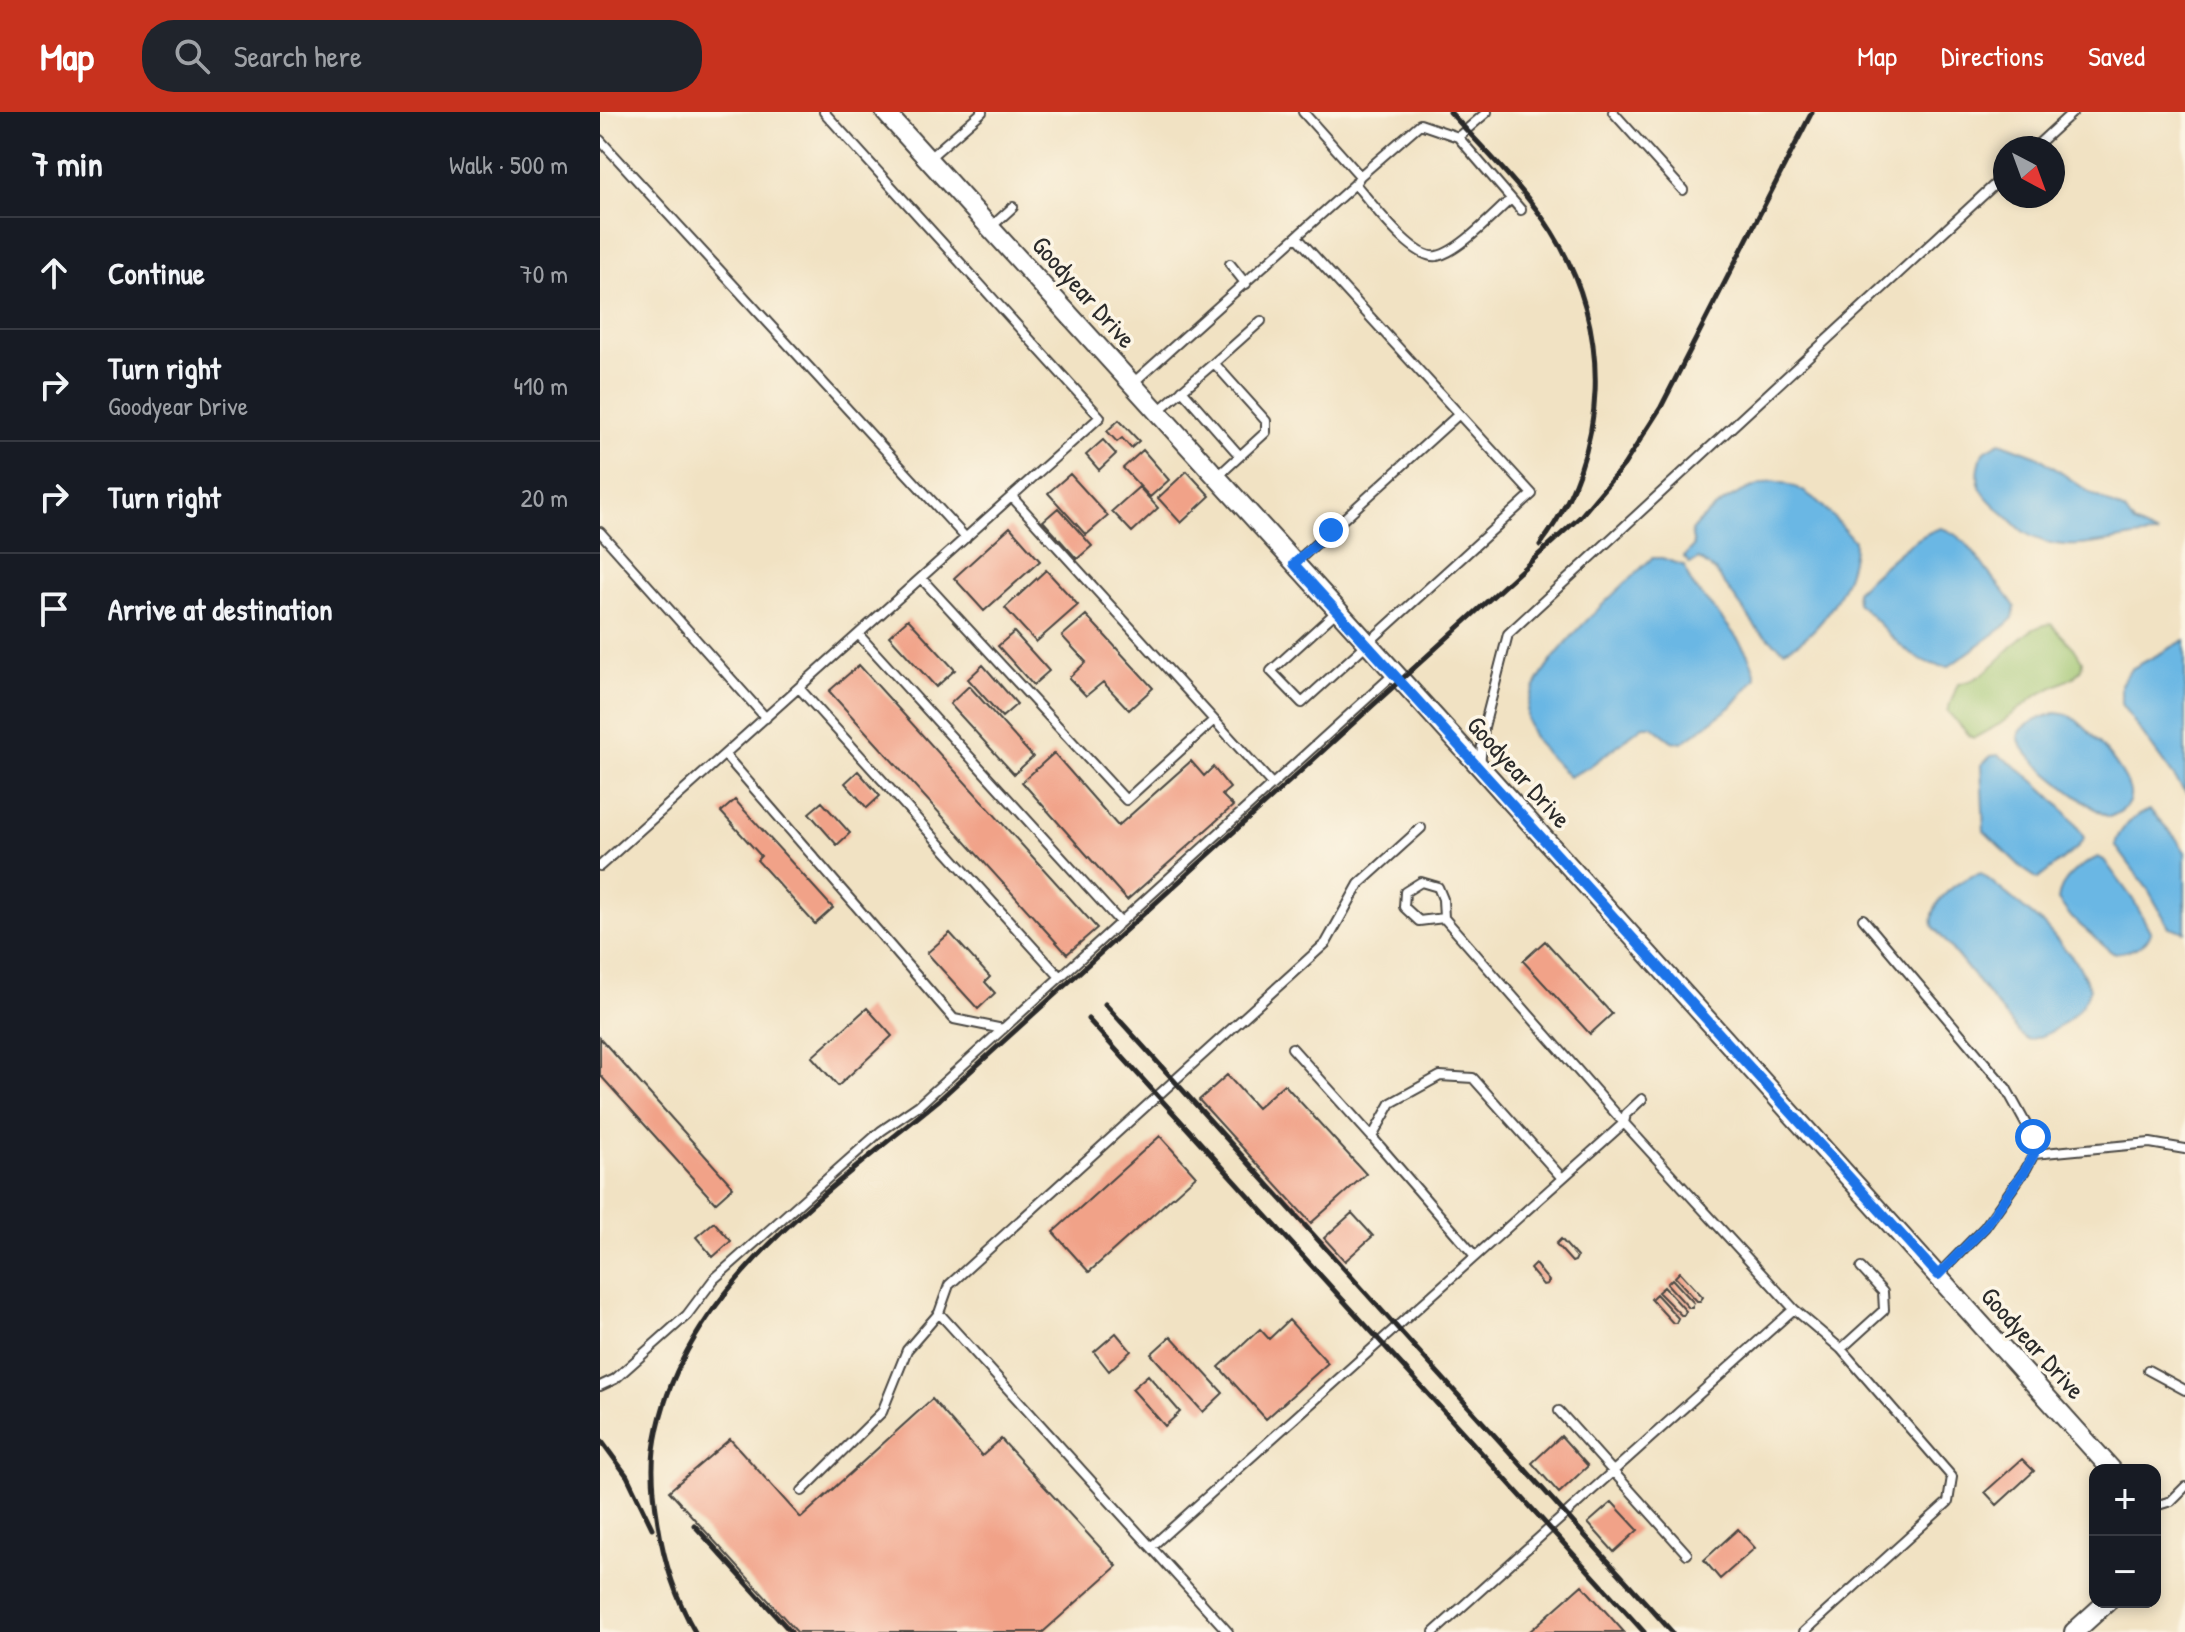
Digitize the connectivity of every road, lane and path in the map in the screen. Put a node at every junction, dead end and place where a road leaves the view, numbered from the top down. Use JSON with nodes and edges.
{"nodes":[{"id":1,"x":824,"y":112,"type":"edge"},
{"id":2,"x":885,"y":112,"type":"edge"},
{"id":3,"x":982,"y":112,"type":"edge"},
{"id":4,"x":1303,"y":112,"type":"edge"},
{"id":5,"x":1487,"y":112,"type":"edge"},
{"id":6,"x":1613,"y":112,"type":"edge"},
{"id":7,"x":2073,"y":112,"type":"edge"},
{"id":8,"x":2047,"y":136,"type":"edge"},
{"id":9,"x":1458,"y":137,"type":"junction"},
{"id":10,"x":600,"y":140,"type":"edge"},
{"id":11,"x":928,"y":160,"type":"junction"},
{"id":12,"x":1358,"y":180,"type":"junction"},
{"id":13,"x":1993,"y":186,"type":"edge"},
{"id":14,"x":1683,"y":190,"type":"dead end"},
{"id":15,"x":1511,"y":199,"type":"junction"},
{"id":16,"x":1013,"y":207,"type":"dead end"},
{"id":17,"x":1521,"y":210,"type":"dead end"},
{"id":18,"x":990,"y":228,"type":"junction"},
{"id":19,"x":1298,"y":238,"type":"junction"},
{"id":20,"x":1230,"y":264,"type":"dead end"},
{"id":21,"x":1246,"y":284,"type":"junction"},
{"id":22,"x":1261,"y":321,"type":"dead end"},
{"id":23,"x":1214,"y":363,"type":"junction"},
{"id":24,"x":1132,"y":384,"type":"junction"},
{"id":25,"x":1182,"y":390,"type":"junction"},
{"id":26,"x":1157,"y":412,"type":"junction"},
{"id":27,"x":1458,"y":415,"type":"junction"},
{"id":28,"x":1240,"y":456,"type":"junction"},
{"id":29,"x":1217,"y":477,"type":"junction"},
{"id":30,"x":1012,"y":497,"type":"junction"},
{"id":31,"x":600,"y":532,"type":"edge"},
{"id":32,"x":966,"y":538,"type":"junction"},
{"id":33,"x":1294,"y":564,"type":"junction"},
{"id":34,"x":921,"y":578,"type":"junction"},
{"id":35,"x":1336,"y":612,"type":"junction"},
{"id":36,"x":859,"y":635,"type":"junction"},
{"id":37,"x":1366,"y":645,"type":"junction"},
{"id":38,"x":1394,"y":674,"type":"junction"},
{"id":39,"x":799,"y":688,"type":"junction"},
{"id":40,"x":766,"y":718,"type":"junction"},
{"id":41,"x":1214,"y":720,"type":"junction"},
{"id":42,"x":725,"y":755,"type":"junction"},
{"id":43,"x":1480,"y":767,"type":"junction"},
{"id":44,"x":1272,"y":784,"type":"junction"},
{"id":45,"x":1421,"y":828,"type":"dead end"},
{"id":46,"x":600,"y":866,"type":"edge"},
{"id":47,"x":1444,"y":918,"type":"junction"},
{"id":48,"x":1863,"y":919,"type":"dead end"},
{"id":49,"x":1120,"y":922,"type":"junction"},
{"id":50,"x":1060,"y":977,"type":"junction"},
{"id":51,"x":1003,"y":1029,"type":"junction"},
{"id":52,"x":1292,"y":1048,"type":"dead end"},
{"id":53,"x":1642,"y":1099,"type":"dead end"},
{"id":54,"x":1624,"y":1123,"type":"junction"},
{"id":55,"x":1372,"y":1137,"type":"junction"},
{"id":56,"x":2185,"y":1149,"type":"edge"},
{"id":57,"x":2034,"y":1154,"type":"junction"},
{"id":58,"x":1562,"y":1178,"type":"junction"},
{"id":59,"x":1475,"y":1256,"type":"junction"},
{"id":60,"x":1861,"y":1268,"type":"dead end"},
{"id":61,"x":1938,"y":1275,"type":"junction"},
{"id":62,"x":1794,"y":1309,"type":"junction"},
{"id":63,"x":939,"y":1313,"type":"junction"},
{"id":64,"x":1841,"y":1349,"type":"junction"},
{"id":65,"x":2148,"y":1370,"type":"dead end"},
{"id":66,"x":600,"y":1386,"type":"edge"},
{"id":67,"x":2185,"y":1390,"type":"edge"},
{"id":68,"x":1559,"y":1411,"type":"dead end"},
{"id":69,"x":2107,"y":1464,"type":"edge"},
{"id":70,"x":1613,"y":1472,"type":"junction"},
{"id":71,"x":2185,"y":1487,"type":"edge"},
{"id":72,"x":802,"y":1491,"type":"dead end"},
{"id":73,"x":2161,"y":1504,"type":"edge"},
{"id":74,"x":1151,"y":1547,"type":"junction"},
{"id":75,"x":1687,"y":1554,"type":"dead end"},
{"id":76,"x":2100,"y":1608,"type":"edge"},
{"id":77,"x":1228,"y":1632,"type":"edge"},
{"id":78,"x":1434,"y":1632,"type":"edge"},
{"id":79,"x":1804,"y":1632,"type":"edge"},
{"id":80,"x":2074,"y":1632,"type":"edge"}],
"edges":[{"from":1,"to":30,"type":"lane"},
{"from":2,"to":11,"type":"street","name":"Goodyear Drive"},
{"from":3,"to":11,"type":"lane"},
{"from":4,"to":12,"type":"lane"},
{"from":5,"to":9,"type":"lane"},
{"from":6,"to":14,"type":"lane"},
{"from":7,"to":8,"type":"lane"},
{"from":9,"to":12,"type":"lane"},
{"from":9,"to":15,"type":"lane"},
{"from":10,"to":32,"type":"lane"},
{"from":11,"to":18,"type":"street","name":"Goodyear Drive"},
{"from":12,"to":15,"type":"lane"},
{"from":12,"to":19,"type":"lane"},
{"from":13,"to":43,"type":"lane"},
{"from":15,"to":17,"type":"lane"},
{"from":16,"to":18,"type":"lane"},
{"from":18,"to":24,"type":"street","name":"Goodyear Drive"},
{"from":19,"to":21,"type":"lane"},
{"from":19,"to":27,"type":"lane"},
{"from":20,"to":21,"type":"lane"},
{"from":21,"to":24,"type":"lane"},
{"from":22,"to":23,"type":"lane"},
{"from":23,"to":25,"type":"lane"},
{"from":23,"to":28,"type":"lane"},
{"from":24,"to":26,"type":"street","name":"Goodyear Drive"},
{"from":25,"to":26,"type":"lane"},
{"from":25,"to":28,"type":"lane"},
{"from":26,"to":29,"type":"street","name":"Goodyear Drive"},
{"from":27,"to":33,"type":"lane"},
{"from":27,"to":37,"type":"lane"},
{"from":28,"to":29,"type":"lane"},
{"from":29,"to":33,"type":"street","name":"Goodyear Drive"},
{"from":30,"to":32,"type":"lane"},
{"from":30,"to":41,"type":"lane"},
{"from":31,"to":40,"type":"lane"},
{"from":32,"to":34,"type":"lane"},
{"from":33,"to":35,"type":"street","name":"Goodyear Drive"},
{"from":34,"to":36,"type":"lane"},
{"from":34,"to":41,"type":"lane"},
{"from":35,"to":37,"type":"street","name":"Goodyear Drive"},
{"from":35,"to":37,"type":"lane"},
{"from":36,"to":39,"type":"lane"},
{"from":36,"to":49,"type":"lane"},
{"from":37,"to":38,"type":"street","name":"Goodyear Drive"},
{"from":38,"to":43,"type":"street","name":"Goodyear Drive"},
{"from":38,"to":44,"type":"lane"},
{"from":39,"to":40,"type":"lane"},
{"from":39,"to":50,"type":"lane"},
{"from":40,"to":42,"type":"lane"},
{"from":41,"to":44,"type":"lane"},
{"from":42,"to":46,"type":"lane"},
{"from":42,"to":51,"type":"lane"},
{"from":43,"to":61,"type":"street","name":"Goodyear Drive"},
{"from":44,"to":49,"type":"lane"},
{"from":45,"to":63,"type":"lane"},
{"from":47,"to":47,"type":"lane"},
{"from":47,"to":54,"type":"lane"},
{"from":48,"to":57,"type":"lane"},
{"from":49,"to":50,"type":"lane"},
{"from":50,"to":51,"type":"lane"},
{"from":51,"to":66,"type":"lane"},
{"from":52,"to":55,"type":"lane"},
{"from":53,"to":54,"type":"lane"},
{"from":54,"to":58,"type":"lane"},
{"from":54,"to":62,"type":"lane"},
{"from":55,"to":58,"type":"lane"},
{"from":55,"to":59,"type":"lane"},
{"from":56,"to":57,"type":"lane"},
{"from":57,"to":61,"type":"lane"},
{"from":58,"to":59,"type":"lane"},
{"from":59,"to":74,"type":"lane"},
{"from":60,"to":64,"type":"lane"},
{"from":61,"to":69,"type":"street","name":"Goodyear Drive"},
{"from":62,"to":64,"type":"lane"},
{"from":62,"to":70,"type":"lane"},
{"from":63,"to":72,"type":"lane"},
{"from":63,"to":74,"type":"lane"},
{"from":64,"to":79,"type":"lane"},
{"from":65,"to":67,"type":"lane"},
{"from":68,"to":70,"type":"lane"},
{"from":70,"to":75,"type":"lane"},
{"from":70,"to":78,"type":"lane"},
{"from":71,"to":73,"type":"lane"},
{"from":74,"to":77,"type":"lane"},
{"from":76,"to":80,"type":"street"}]}
